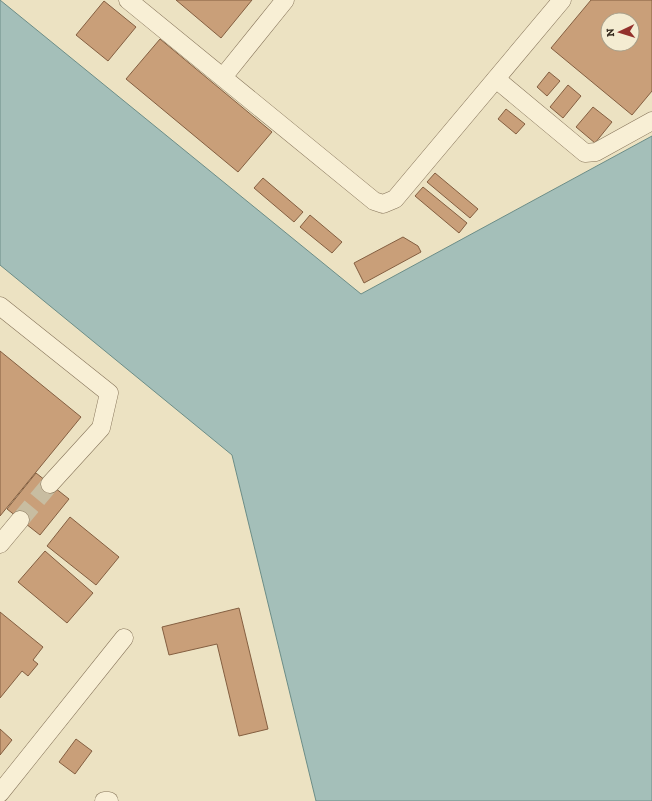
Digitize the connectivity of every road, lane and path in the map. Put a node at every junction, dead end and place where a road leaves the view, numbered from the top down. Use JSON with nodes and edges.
{"nodes":[{"id":1,"x":128,"y":0,"type":"edge"},
{"id":2,"x":285,"y":0,"type":"edge"},
{"id":3,"x":562,"y":0,"type":"edge"},
{"id":4,"x":223,"y":77,"type":"junction"},
{"id":5,"x":496,"y":79,"type":"junction"},
{"id":6,"x":652,"y":122,"type":"edge"},
{"id":7,"x":0,"y":306,"type":"edge"},
{"id":8,"x":50,"y":484,"type":"tunnel mouth"},
{"id":9,"x":20,"y":520,"type":"tunnel mouth"},
{"id":10,"x":0,"y":544,"type":"edge"},
{"id":11,"x":124,"y":638,"type":"dead end"},
{"id":12,"x":0,"y":793,"type":"edge"},
{"id":13,"x":104,"y":801,"type":"edge"},
{"id":14,"x":109,"y":801,"type":"edge"}],
"edges":[{"from":1,"to":4,"type":"lane"},
{"from":2,"to":4,"type":"lane"},
{"from":3,"to":5,"type":"lane"},
{"from":4,"to":5,"type":"lane"},
{"from":5,"to":6,"type":"lane"},
{"from":7,"to":8,"type":"lane"},
{"from":9,"to":10,"type":"lane"},
{"from":11,"to":12,"type":"lane"},
{"from":13,"to":14,"type":"lane"}]}
